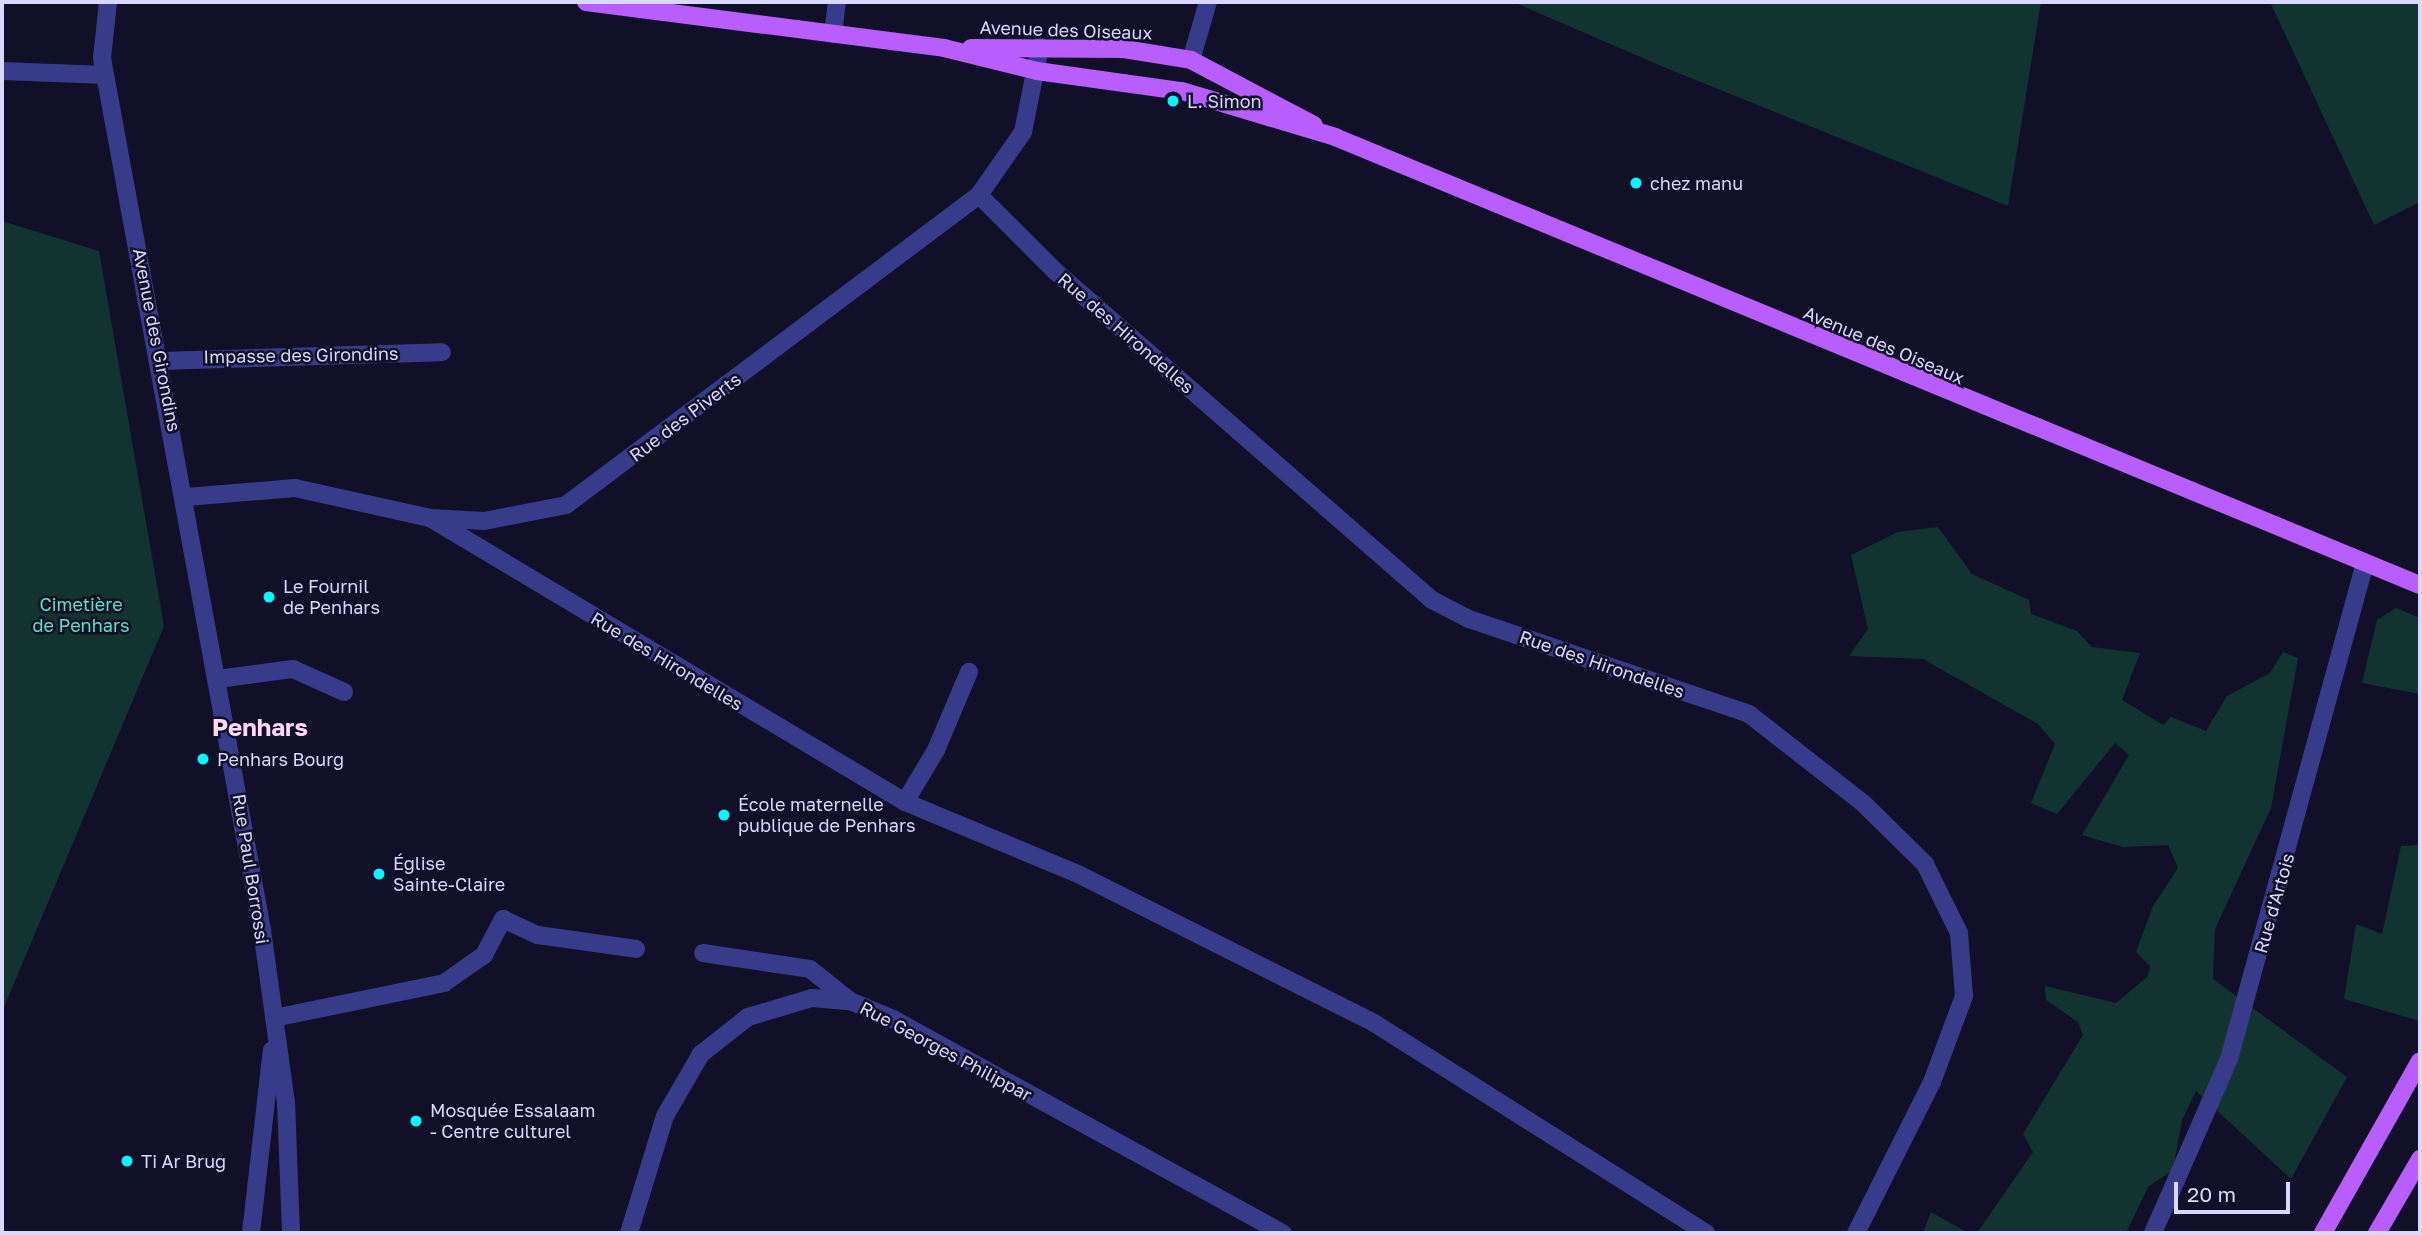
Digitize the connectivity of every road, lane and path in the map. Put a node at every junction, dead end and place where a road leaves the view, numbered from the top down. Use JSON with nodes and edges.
{"nodes":[{"id":1,"x":108,"y":2,"type":"edge"},
{"id":2,"x":586,"y":2,"type":"edge"},
{"id":3,"x":837,"y":2,"type":"edge"},
{"id":4,"x":1208,"y":2,"type":"edge"},
{"id":5,"x":648,"y":6,"type":"edge"},
{"id":6,"x":833,"y":34,"type":"junction"},
{"id":7,"x":1040,"y":47,"type":"junction"},
{"id":8,"x":944,"y":48,"type":"junction"},
{"id":9,"x":1191,"y":60,"type":"junction"},
{"id":10,"x":2,"y":71,"type":"edge"},
{"id":11,"x":1037,"y":71,"type":"junction"},
{"id":12,"x":105,"y":75,"type":"junction"},
{"id":13,"x":1335,"y":137,"type":"junction"},
{"id":14,"x":979,"y":195,"type":"junction"},
{"id":15,"x":442,"y":352,"type":"dead end"},
{"id":16,"x":162,"y":361,"type":"junction"},
{"id":17,"x":186,"y":497,"type":"junction"},
{"id":18,"x":430,"y":518,"type":"junction"},
{"id":19,"x":2365,"y":563,"type":"junction"},
{"id":20,"x":2420,"y":585,"type":"edge"},
{"id":21,"x":969,"y":672,"type":"dead end"},
{"id":22,"x":218,"y":679,"type":"junction"},
{"id":23,"x":344,"y":692,"type":"dead end"},
{"id":24,"x":905,"y":802,"type":"junction"},
{"id":25,"x":636,"y":949,"type":"dead end"},
{"id":26,"x":703,"y":953,"type":"dead end"},
{"id":27,"x":850,"y":1001,"type":"junction"},
{"id":28,"x":274,"y":1018,"type":"junction"},
{"id":29,"x":2420,"y":1061,"type":"edge"},
{"id":30,"x":2420,"y":1159,"type":"edge"},
{"id":31,"x":251,"y":1233,"type":"edge"},
{"id":32,"x":290,"y":1233,"type":"edge"},
{"id":33,"x":629,"y":1233,"type":"edge"},
{"id":34,"x":1283,"y":1233,"type":"edge"},
{"id":35,"x":1706,"y":1233,"type":"edge"},
{"id":36,"x":1856,"y":1233,"type":"edge"},
{"id":37,"x":2153,"y":1233,"type":"edge"},
{"id":38,"x":2323,"y":1233,"type":"edge"},
{"id":39,"x":2377,"y":1233,"type":"edge"}],
"edges":[{"from":1,"to":12,"type":"street","name":"Avenue des Girondins"},
{"from":2,"to":5,"type":"main road","name":"Avenue des Oiseaux"},
{"from":3,"to":6,"type":"street"},
{"from":4,"to":9,"type":"street"},
{"from":5,"to":6,"type":"main road","name":"Avenue des Oiseaux"},
{"from":6,"to":8,"type":"main road","name":"Avenue des Oiseaux"},
{"from":7,"to":8,"type":"main road","name":"Avenue des Oiseaux"},
{"from":7,"to":9,"type":"main road","name":"Avenue des Oiseaux"},
{"from":7,"to":11,"type":"street","name":"Rue des Piverts"},
{"from":8,"to":11,"type":"main road","name":"Avenue des Oiseaux"},
{"from":9,"to":13,"type":"main road","name":"Avenue des Oiseaux"},
{"from":10,"to":12,"type":"street"},
{"from":11,"to":13,"type":"main road","name":"Avenue des Oiseaux"},
{"from":11,"to":14,"type":"street","name":"Rue des Piverts"},
{"from":12,"to":16,"type":"street","name":"Avenue des Girondins"},
{"from":13,"to":19,"type":"main road","name":"Avenue des Oiseaux"},
{"from":14,"to":18,"type":"street","name":"Rue des Piverts"},
{"from":14,"to":36,"type":"street","name":"Rue des Hirondelles"},
{"from":15,"to":16,"type":"street","name":"Impasse des Girondins"},
{"from":16,"to":17,"type":"street","name":"Avenue des Girondins"},
{"from":17,"to":18,"type":"street","name":"Rue des Piverts"},
{"from":17,"to":22,"type":"street","name":"Avenue des Girondins"},
{"from":18,"to":24,"type":"street","name":"Rue des Hirondelles"},
{"from":19,"to":20,"type":"main road","name":"Avenue des Oiseaux"},
{"from":19,"to":37,"type":"street","name":"Rue d'Artois"},
{"from":21,"to":24,"type":"street"},
{"from":22,"to":23,"type":"street"},
{"from":22,"to":28,"type":"street","name":"Rue Paul Borrossi"},
{"from":24,"to":35,"type":"street","name":"Rue des Hirondelles"},
{"from":25,"to":28,"type":"street"},
{"from":26,"to":27,"type":"street"},
{"from":27,"to":33,"type":"street","name":"Rue Georges Philippar"},
{"from":27,"to":34,"type":"street","name":"Rue Georges Philippar"},
{"from":28,"to":31,"type":"street","name":"Rue Paul Borrossi"},
{"from":28,"to":32,"type":"street","name":"Rue Paul Borrossi"},
{"from":29,"to":38,"type":"main road"},
{"from":30,"to":39,"type":"main road"}]}
